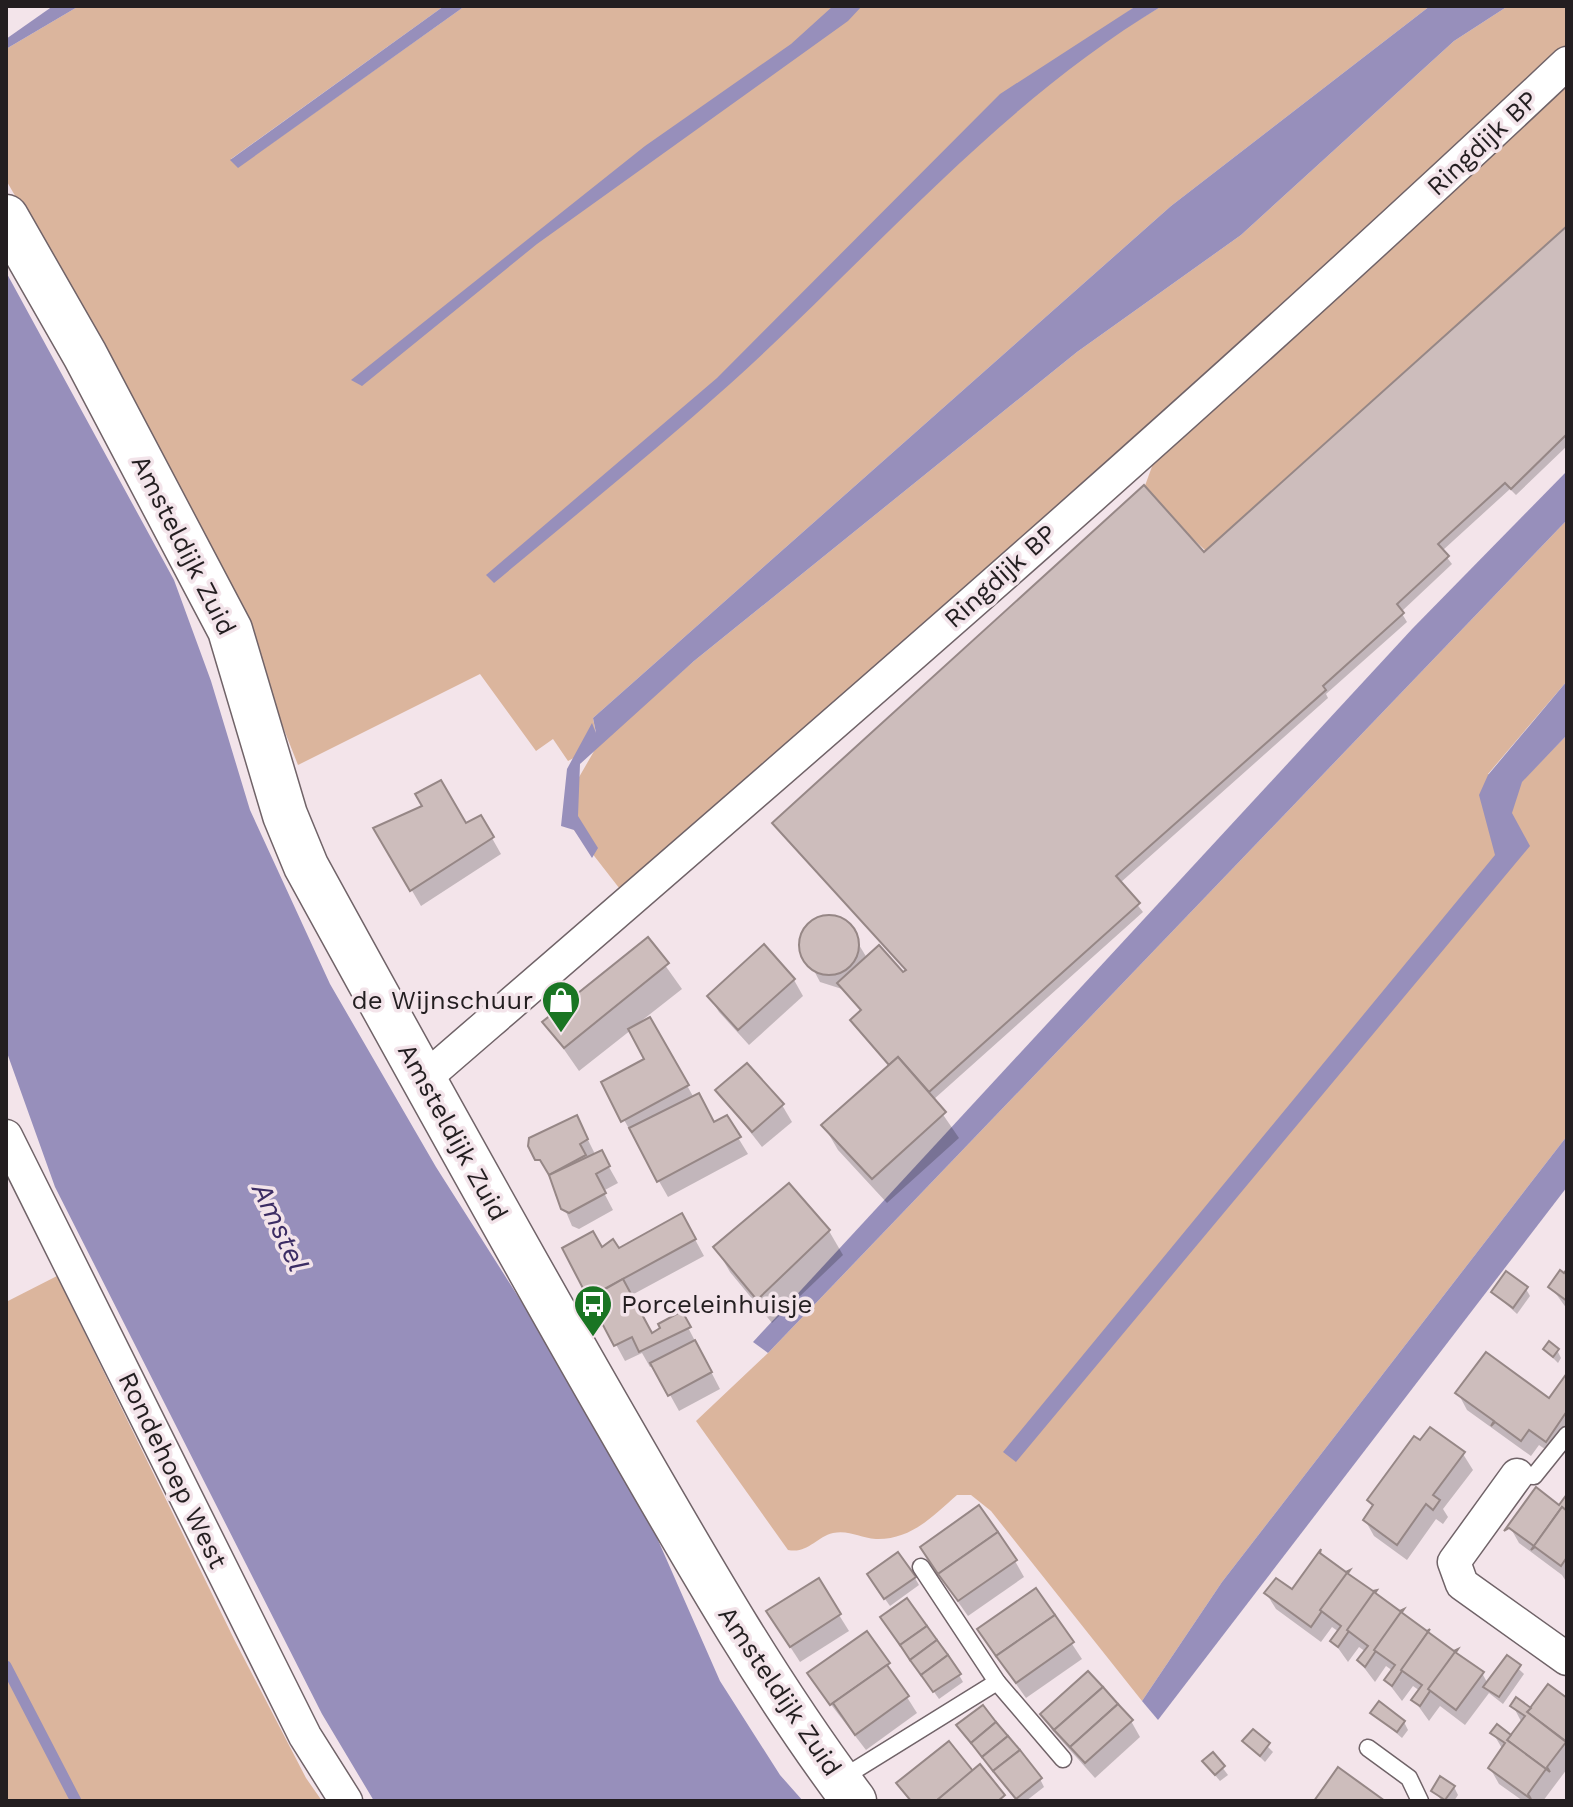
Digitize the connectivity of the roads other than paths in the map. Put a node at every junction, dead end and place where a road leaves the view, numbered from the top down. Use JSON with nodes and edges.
{"nodes":[{"id":1,"x":1567,"y":63,"type":"edge"},
{"id":2,"x":6,"y":217,"type":"edge"},
{"id":3,"x":423,"y":1080,"type":"junction"},
{"id":4,"x":6,"y":1136,"type":"edge"},
{"id":5,"x":1567,"y":1435,"type":"edge"},
{"id":6,"x":1517,"y":1475,"type":"joint"},
{"id":7,"x":921,"y":1567,"type":"dead end"},
{"id":8,"x":1567,"y":1659,"type":"edge"},
{"id":9,"x":997,"y":1682,"type":"junction"},
{"id":10,"x":1368,"y":1748,"type":"dead end"},
{"id":11,"x":1063,"y":1759,"type":"dead end"},
{"id":12,"x":846,"y":1791,"type":"edge"},
{"id":13,"x":346,"y":1801,"type":"edge"},
{"id":14,"x":1420,"y":1801,"type":"edge"}],
"edges":[{"from":1,"to":3,"type":"street","name":"Ringdijk BP"},
{"from":2,"to":3,"type":"street","name":"Amsteldijk Zuid"},
{"from":3,"to":12,"type":"street","name":"Amsteldijk Zuid"},
{"from":4,"to":13,"type":"street","name":"Rondehoep West"},
{"from":5,"to":6,"type":"lane"},
{"from":6,"to":8,"type":"street"},
{"from":7,"to":9,"type":"lane"},
{"from":9,"to":11,"type":"lane"},
{"from":9,"to":12,"type":"lane"},
{"from":10,"to":14,"type":"lane"}]}
